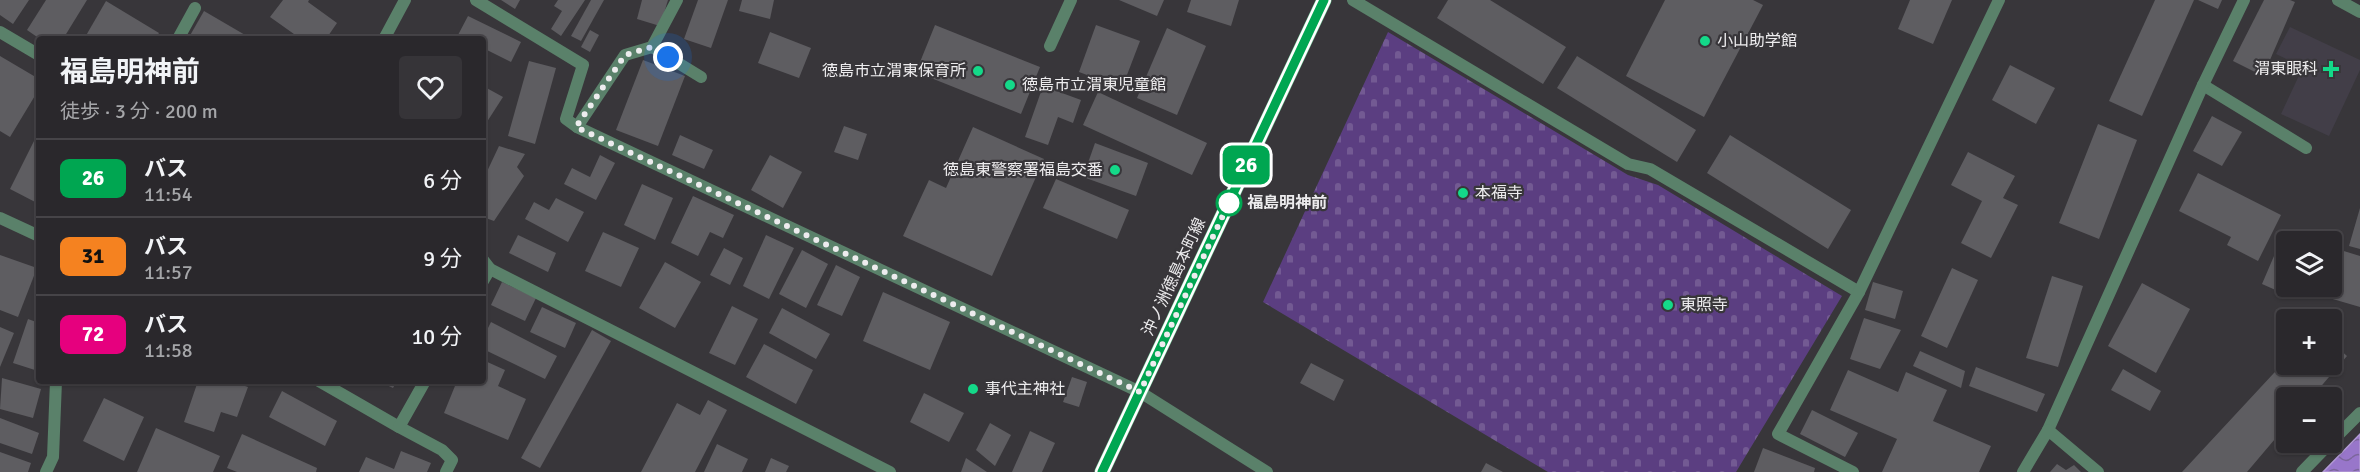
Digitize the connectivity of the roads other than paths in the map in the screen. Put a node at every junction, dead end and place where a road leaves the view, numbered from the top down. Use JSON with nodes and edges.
{"nodes":[{"id":1,"x":405,"y":0,"type":"edge"},
{"id":2,"x":476,"y":0,"type":"edge"},
{"id":3,"x":677,"y":0,"type":"edge"},
{"id":4,"x":1071,"y":0,"type":"edge"},
{"id":5,"x":1324,"y":0,"type":"edge"},
{"id":6,"x":1353,"y":0,"type":"edge"},
{"id":7,"x":2000,"y":0,"type":"edge"},
{"id":8,"x":2244,"y":0,"type":"edge"},
{"id":9,"x":2338,"y":0,"type":"edge"},
{"id":10,"x":195,"y":8,"type":"dead end"},
{"id":11,"x":2360,"y":12,"type":"edge"},
{"id":12,"x":0,"y":32,"type":"edge"},
{"id":13,"x":180,"y":36,"type":"edge"},
{"id":14,"x":386,"y":36,"type":"edge"},
{"id":15,"x":1050,"y":46,"type":"dead end"},
{"id":16,"x":652,"y":47,"type":"junction"},
{"id":17,"x":36,"y":54,"type":"edge"},
{"id":18,"x":701,"y":77,"type":"dead end"},
{"id":19,"x":2203,"y":85,"type":"junction"},
{"id":20,"x":576,"y":127,"type":"junction"},
{"id":21,"x":2307,"y":148,"type":"dead end"},
{"id":22,"x":0,"y":218,"type":"edge"},
{"id":23,"x":36,"y":235,"type":"edge"},
{"id":24,"x":486,"y":264,"type":"edge"},
{"id":25,"x":1859,"y":292,"type":"junction"},
{"id":26,"x":56,"y":384,"type":"edge"},
{"id":27,"x":324,"y":384,"type":"edge"},
{"id":28,"x":423,"y":384,"type":"edge"},
{"id":29,"x":1140,"y":392,"type":"junction"},
{"id":30,"x":2360,"y":413,"type":"edge"},
{"id":31,"x":399,"y":427,"type":"junction"},
{"id":32,"x":2048,"y":430,"type":"junction"},
{"id":33,"x":2342,"y":431,"type":"edge"},
{"id":34,"x":2320,"y":453,"type":"edge"},
{"id":35,"x":46,"y":472,"type":"edge"},
{"id":36,"x":446,"y":472,"type":"edge"},
{"id":37,"x":890,"y":472,"type":"edge"},
{"id":38,"x":1102,"y":472,"type":"edge"},
{"id":39,"x":1267,"y":472,"type":"edge"},
{"id":40,"x":1853,"y":472,"type":"edge"},
{"id":41,"x":2023,"y":472,"type":"edge"},
{"id":42,"x":2098,"y":472,"type":"edge"},
{"id":43,"x":2302,"y":472,"type":"edge"}],
"edges":[{"from":1,"to":14,"type":"street"},
{"from":2,"to":20,"type":"street"},
{"from":3,"to":16,"type":"street"},
{"from":4,"to":15,"type":"street"},
{"from":5,"to":29,"type":"main road","name":"沖ノ洲徳島本町線"},
{"from":6,"to":25,"type":"street"},
{"from":7,"to":25,"type":"street"},
{"from":8,"to":19,"type":"street"},
{"from":9,"to":11,"type":"street"},
{"from":10,"to":13,"type":"street"},
{"from":12,"to":17,"type":"street"},
{"from":16,"to":18,"type":"street"},
{"from":16,"to":20,"type":"street"},
{"from":19,"to":21,"type":"street"},
{"from":19,"to":32,"type":"street"},
{"from":20,"to":29,"type":"street"},
{"from":22,"to":23,"type":"street"},
{"from":24,"to":37,"type":"street"},
{"from":25,"to":40,"type":"street"},
{"from":26,"to":35,"type":"street"},
{"from":27,"to":31,"type":"street"},
{"from":28,"to":31,"type":"street"},
{"from":29,"to":38,"type":"main road","name":"沖ノ洲徳島本町線"},
{"from":29,"to":39,"type":"street"},
{"from":30,"to":33,"type":"street"},
{"from":31,"to":36,"type":"street"},
{"from":32,"to":41,"type":"street"},
{"from":32,"to":42,"type":"street"},
{"from":34,"to":43,"type":"street"}]}
